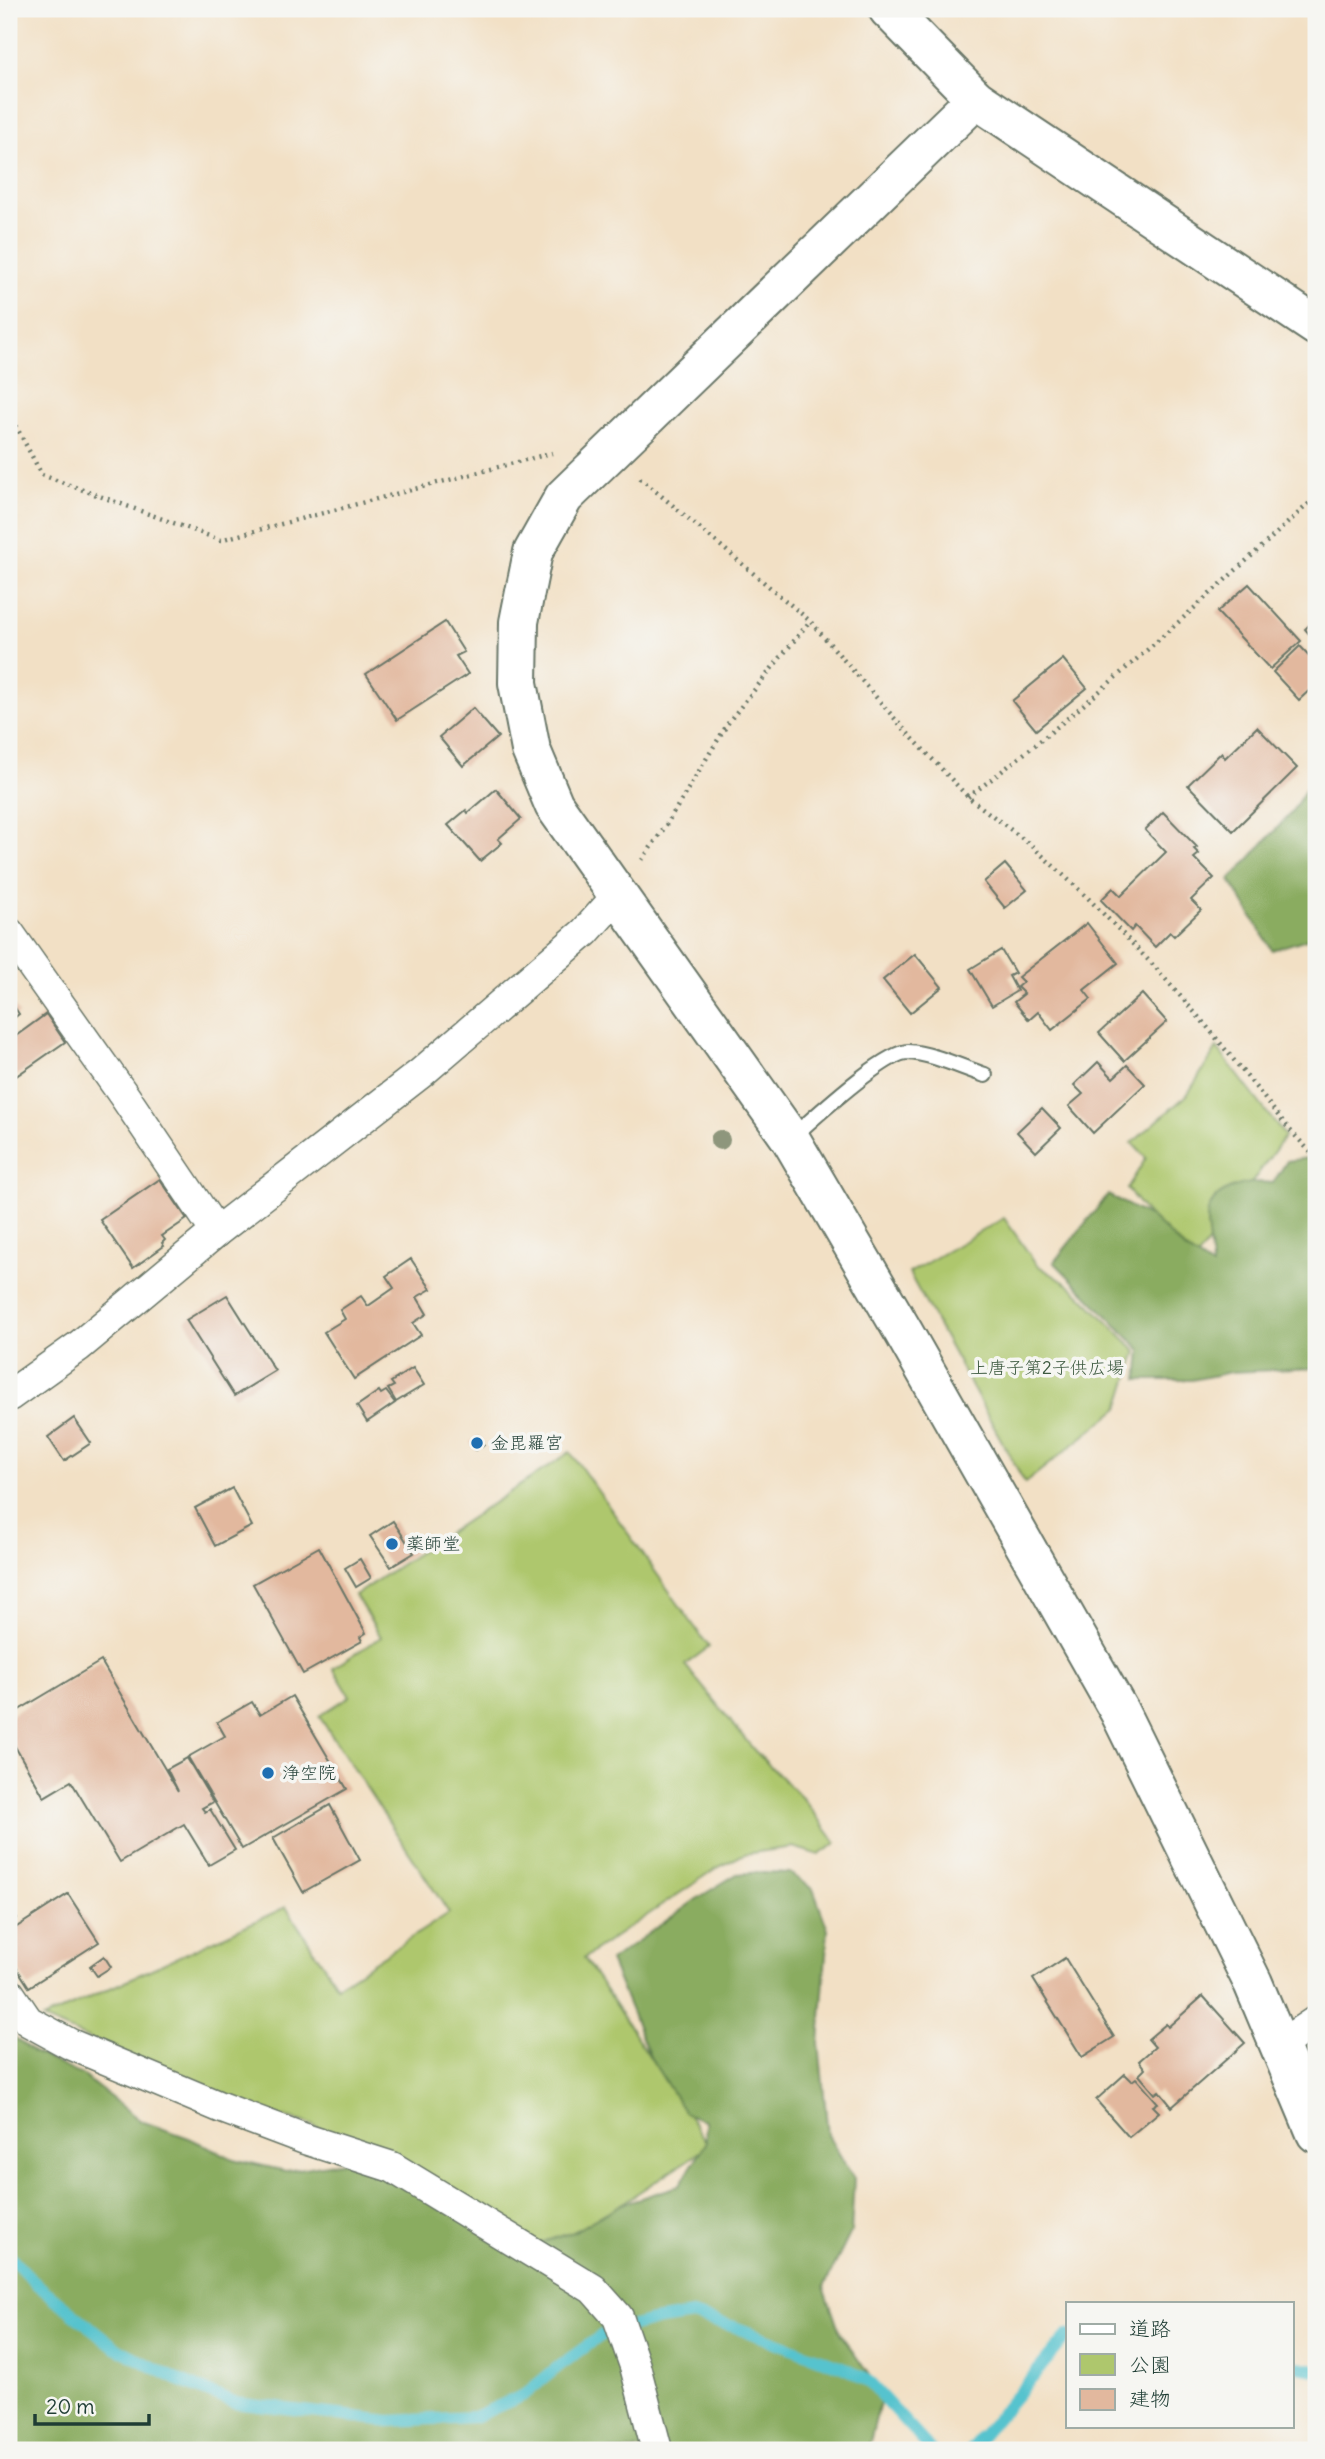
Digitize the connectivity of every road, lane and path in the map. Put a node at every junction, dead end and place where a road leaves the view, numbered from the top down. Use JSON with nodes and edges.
{"nodes":[{"id":1,"x":888,"y":9,"type":"edge"},
{"id":2,"x":976,"y":100,"type":"junction"},
{"id":3,"x":1316,"y":326,"type":"edge"},
{"id":4,"x":9,"y":413,"type":"edge"},
{"id":5,"x":609,"y":452,"type":"junction"},
{"id":6,"x":1316,"y":497,"type":"edge"},
{"id":7,"x":810,"y":621,"type":"junction"},
{"id":8,"x":968,"y":797,"type":"junction"},
{"id":9,"x":619,"y":894,"type":"junction"},
{"id":10,"x":9,"y":933,"type":"edge"},
{"id":11,"x":985,"y":1075,"type":"dead end"},
{"id":12,"x":790,"y":1138,"type":"junction"},
{"id":13,"x":1316,"y":1158,"type":"edge"},
{"id":14,"x":216,"y":1232,"type":"junction"},
{"id":15,"x":9,"y":1396,"type":"edge"},
{"id":16,"x":9,"y":1993,"type":"edge"},
{"id":17,"x":1316,"y":2021,"type":"edge"},
{"id":18,"x":1280,"y":2045,"type":"junction"},
{"id":19,"x":1316,"y":2133,"type":"edge"},
{"id":20,"x":657,"y":2450,"type":"edge"}],
"edges":[{"from":1,"to":2,"type":"street"},
{"from":2,"to":3,"type":"street"},
{"from":2,"to":5,"type":"street"},
{"from":4,"to":5,"type":"path"},
{"from":5,"to":7,"type":"path"},
{"from":5,"to":9,"type":"street"},
{"from":6,"to":8,"type":"path"},
{"from":7,"to":8,"type":"path"},
{"from":7,"to":9,"type":"path"},
{"from":8,"to":13,"type":"path"},
{"from":9,"to":12,"type":"street"},
{"from":9,"to":14,"type":"street"},
{"from":10,"to":14,"type":"street"},
{"from":11,"to":12,"type":"lane"},
{"from":12,"to":18,"type":"street"},
{"from":14,"to":15,"type":"street"},
{"from":16,"to":20,"type":"street"},
{"from":17,"to":18,"type":"street"},
{"from":18,"to":19,"type":"street"}]}
